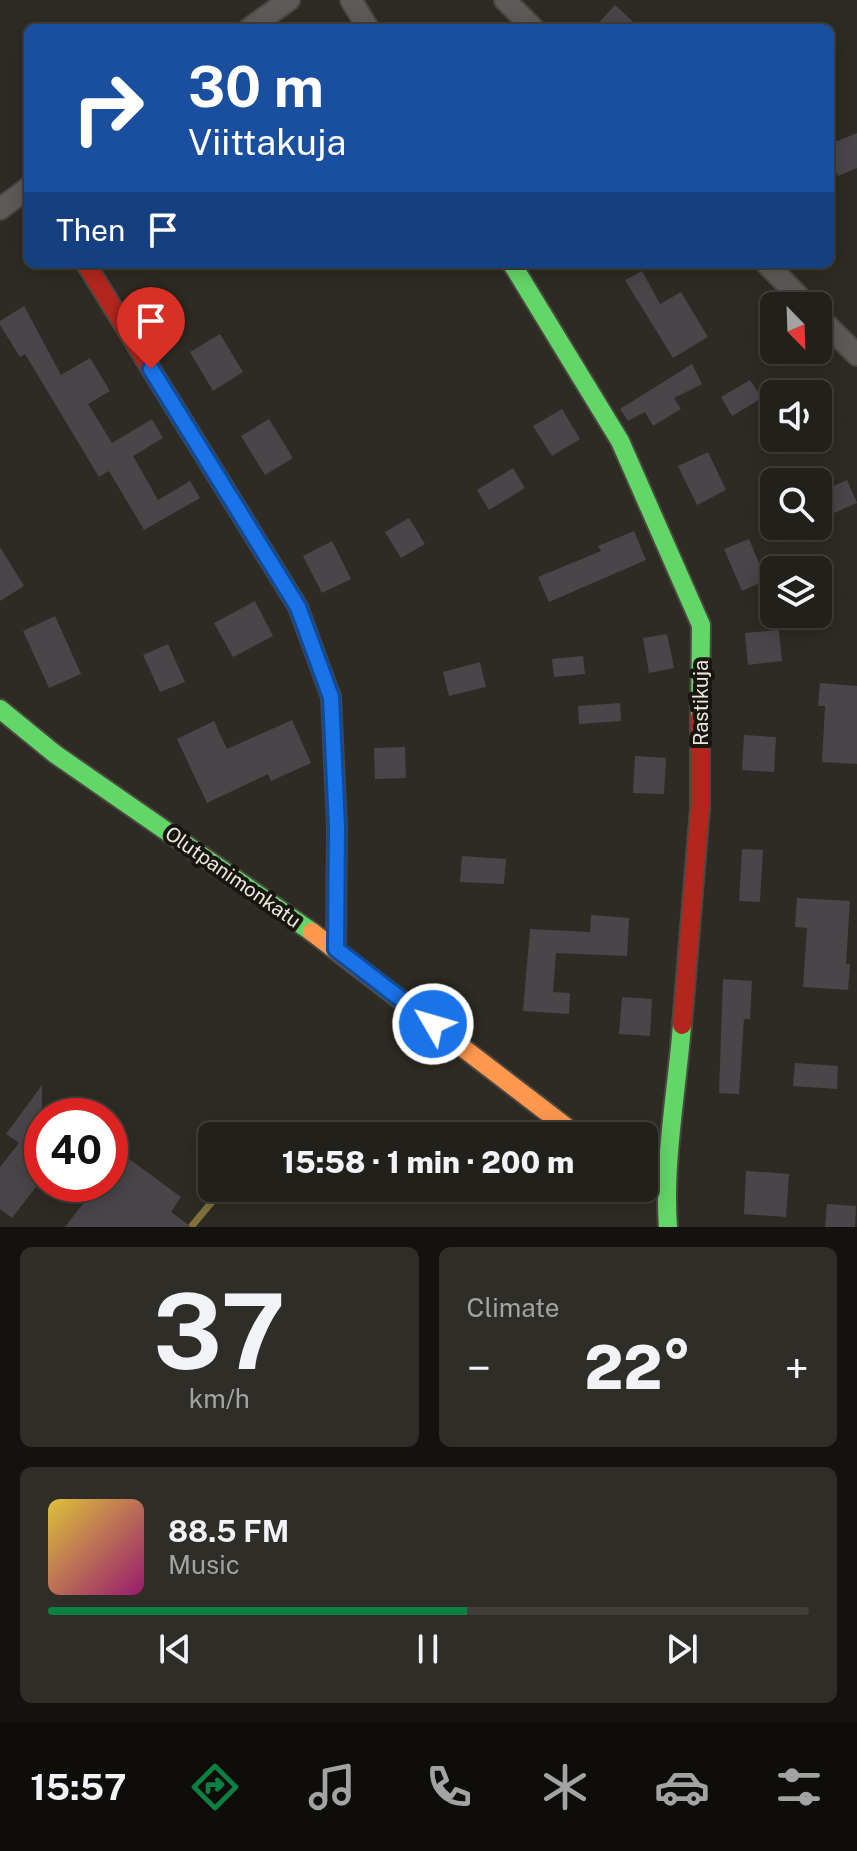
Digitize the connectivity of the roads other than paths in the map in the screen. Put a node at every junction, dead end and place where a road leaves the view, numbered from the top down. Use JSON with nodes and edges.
{"nodes":[{"id":1,"x":289,"y":0,"type":"edge"},
{"id":2,"x":351,"y":0,"type":"edge"},
{"id":3,"x":505,"y":0,"type":"edge"},
{"id":4,"x":256,"y":24,"type":"edge"},
{"id":5,"x":366,"y":24,"type":"edge"},
{"id":6,"x":529,"y":24,"type":"edge"},
{"id":7,"x":24,"y":191,"type":"edge"},
{"id":8,"x":0,"y":209,"type":"edge"},
{"id":9,"x":88,"y":268,"type":"edge"},
{"id":10,"x":514,"y":268,"type":"edge"},
{"id":11,"x":771,"y":268,"type":"edge"},
{"id":12,"x":794,"y":292,"type":"edge"},
{"id":13,"x":832,"y":330,"type":"edge"},
{"id":14,"x":857,"y":355,"type":"edge"},
{"id":15,"x":0,"y":709,"type":"edge"},
{"id":16,"x":336,"y":949,"type":"junction"},
{"id":17,"x":560,"y":1122,"type":"edge"},
{"id":18,"x":658,"y":1183,"type":"edge"},
{"id":19,"x":665,"y":1187,"type":"junction"},
{"id":20,"x":668,"y":1227,"type":"edge"}],
"edges":[{"from":1,"to":4,"type":"street"},
{"from":2,"to":5,"type":"street"},
{"from":3,"to":6,"type":"street"},
{"from":7,"to":8,"type":"street"},
{"from":9,"to":16,"type":"street"},
{"from":10,"to":19,"type":"street","name":"Rastikuja"},
{"from":11,"to":12,"type":"street"},
{"from":13,"to":14,"type":"street"},
{"from":15,"to":16,"type":"street","name":"Olutpanimonkatu"},
{"from":16,"to":17,"type":"street","name":"Olutpanimonkatu"},
{"from":18,"to":19,"type":"street"},
{"from":19,"to":20,"type":"street","name":"Rastikuja"}]}
